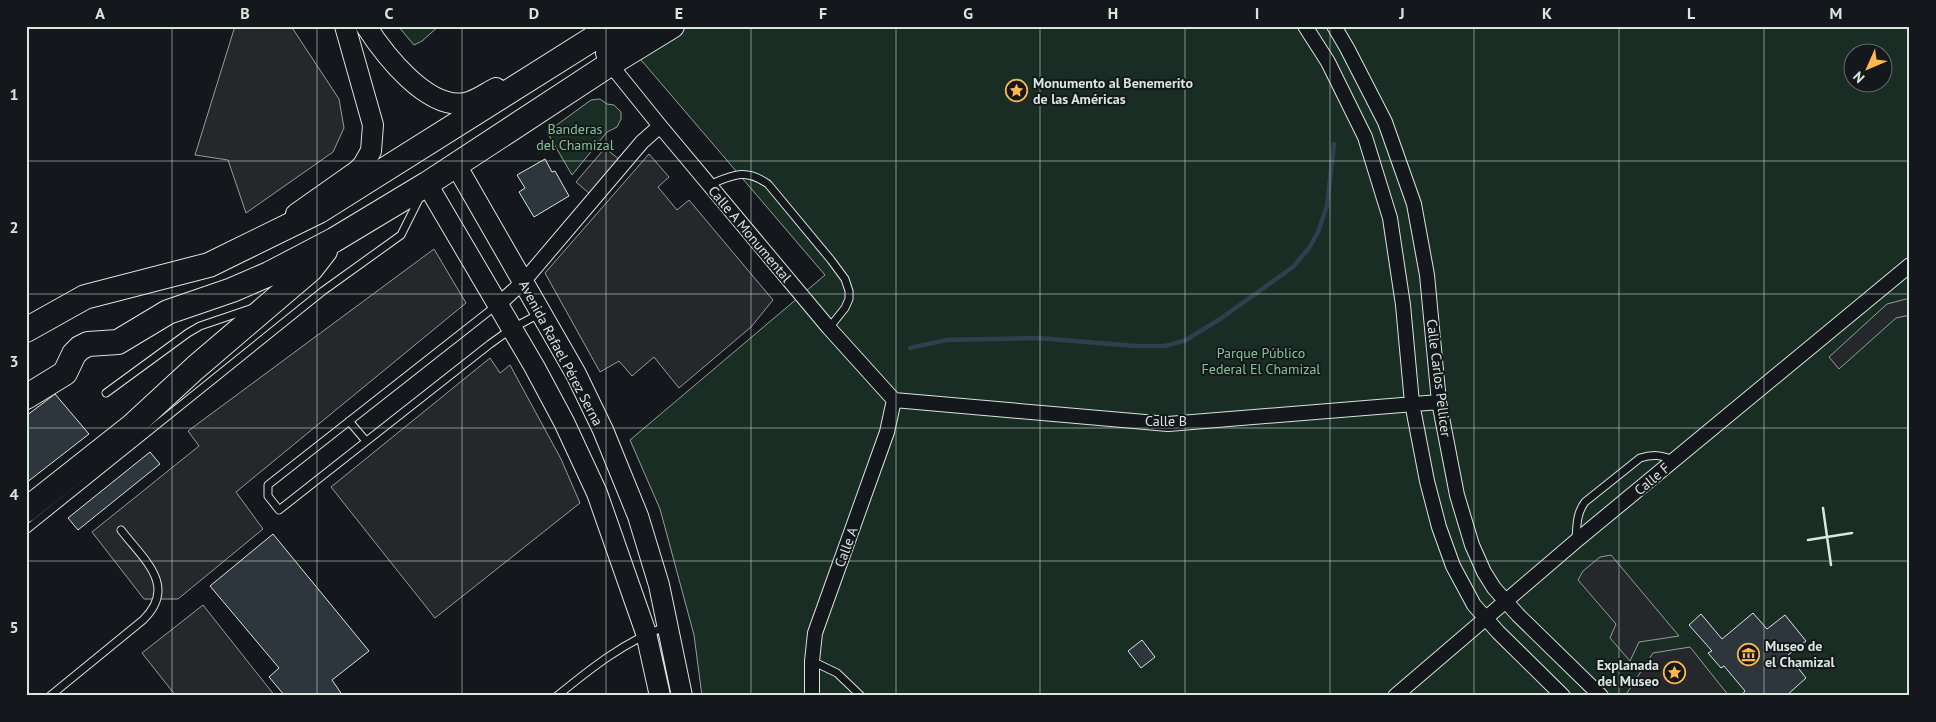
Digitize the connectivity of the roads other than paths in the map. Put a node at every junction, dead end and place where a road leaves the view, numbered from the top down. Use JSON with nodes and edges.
{"nodes":[{"id":1,"x":345,"y":26,"type":"edge"},
{"id":2,"x":366,"y":26,"type":"edge"},
{"id":3,"x":613,"y":26,"type":"edge"},
{"id":4,"x":637,"y":26,"type":"edge"},
{"id":5,"x":672,"y":26,"type":"edge"},
{"id":6,"x":1304,"y":26,"type":"edge"},
{"id":7,"x":1334,"y":26,"type":"edge"},
{"id":8,"x":592,"y":39,"type":"junction"},
{"id":9,"x":610,"y":64,"type":"junction"},
{"id":10,"x":660,"y":126,"type":"junction"},
{"id":11,"x":456,"y":165,"type":"junction"},
{"id":12,"x":427,"y":184,"type":"junction"},
{"id":13,"x":709,"y":185,"type":"junction"},
{"id":14,"x":277,"y":232,"type":"junction"},
{"id":15,"x":334,"y":240,"type":"junction"},
{"id":16,"x":1910,"y":265,"type":"edge"},
{"id":17,"x":523,"y":282,"type":"junction"},
{"id":18,"x":269,"y":303,"type":"junction"},
{"id":19,"x":498,"y":305,"type":"junction"},
{"id":20,"x":541,"y":313,"type":"junction"},
{"id":21,"x":829,"y":328,"type":"junction"},
{"id":22,"x":511,"y":329,"type":"junction"},
{"id":23,"x":26,"y":330,"type":"edge"},
{"id":24,"x":106,"y":393,"type":"dead end"},
{"id":25,"x":26,"y":398,"type":"edge"},
{"id":26,"x":894,"y":400,"type":"junction"},
{"id":27,"x":1439,"y":402,"type":"junction"},
{"id":28,"x":1412,"y":403,"type":"junction"},
{"id":29,"x":349,"y":421,"type":"junction"},
{"id":30,"x":366,"y":441,"type":"junction"},
{"id":31,"x":1674,"y":460,"type":"junction"},
{"id":32,"x":26,"y":510,"type":"edge"},
{"id":33,"x":26,"y":530,"type":"edge"},
{"id":34,"x":121,"y":530,"type":"dead end"},
{"id":35,"x":1576,"y":541,"type":"junction"},
{"id":36,"x":1506,"y":602,"type":"junction"},
{"id":37,"x":1486,"y":618,"type":"junction"},
{"id":38,"x":668,"y":626,"type":"junction"},
{"id":39,"x":646,"y":633,"type":"junction"},
{"id":40,"x":812,"y":661,"type":"junction"},
{"id":41,"x":1408,"y":691,"type":"edge"},
{"id":42,"x":50,"y":696,"type":"edge"},
{"id":43,"x":557,"y":696,"type":"edge"},
{"id":44,"x":660,"y":696,"type":"edge"},
{"id":45,"x":682,"y":696,"type":"edge"},
{"id":46,"x":812,"y":696,"type":"edge"},
{"id":47,"x":861,"y":696,"type":"edge"},
{"id":48,"x":1395,"y":696,"type":"edge"},
{"id":49,"x":1563,"y":696,"type":"edge"},
{"id":50,"x":1601,"y":696,"type":"edge"}],
"edges":[{"from":1,"to":14,"type":"main road"},
{"from":2,"to":8,"type":"main road"},
{"from":3,"to":8,"type":"highway"},
{"from":4,"to":9,"type":"highway"},
{"from":5,"to":9,"type":"highway"},
{"from":6,"to":28,"type":"street","name":"Calle Carlos Pellicer"},
{"from":7,"to":27,"type":"street","name":"Calle Carlos Pellicer"},
{"from":8,"to":14,"type":"highway"},
{"from":9,"to":10,"type":"street","name":"Calle A Monumental"},
{"from":9,"to":11,"type":"highway"},
{"from":10,"to":13,"type":"street","name":"Calle A Monumental"},
{"from":10,"to":17,"type":"street"},
{"from":11,"to":12,"type":"highway"},
{"from":11,"to":17,"type":"main road","name":"Avenida Rafael Pérez Serna"},
{"from":12,"to":15,"type":"highway"},
{"from":12,"to":19,"type":"main road"},
{"from":12,"to":33,"type":"lane"},
{"from":13,"to":21,"type":"street","name":"Calle A Monumental"},
{"from":13,"to":21,"type":"lane"},
{"from":14,"to":23,"type":"highway"},
{"from":15,"to":18,"type":"highway"},
{"from":15,"to":25,"type":"highway"},
{"from":16,"to":31,"type":"street","name":"Calle F"},
{"from":17,"to":19,"type":"street"},
{"from":17,"to":20,"type":"main road","name":"Avenida Rafael Pérez Serna"},
{"from":18,"to":24,"type":"lane"},
{"from":18,"to":32,"type":"highway"},
{"from":19,"to":22,"type":"main road"},
{"from":19,"to":29,"type":"lane"},
{"from":20,"to":22,"type":"lane"},
{"from":20,"to":38,"type":"main road","name":"Avenida Rafael Pérez Serna"},
{"from":21,"to":26,"type":"street","name":"Calle A Monumental"},
{"from":22,"to":30,"type":"lane"},
{"from":22,"to":39,"type":"main road"},
{"from":26,"to":28,"type":"street","name":"Calle B"},
{"from":26,"to":40,"type":"street","name":"Calle A"},
{"from":27,"to":28,"type":"street","name":"Calle B"},
{"from":27,"to":36,"type":"street","name":"Calle Carlos Pellicer"},
{"from":28,"to":37,"type":"street","name":"Calle Carlos Pellicer"},
{"from":29,"to":30,"type":"lane"},
{"from":29,"to":30,"type":"lane"},
{"from":31,"to":35,"type":"street","name":"Calle F"},
{"from":31,"to":35,"type":"lane"},
{"from":34,"to":42,"type":"lane"},
{"from":35,"to":36,"type":"street","name":"Calle F"},
{"from":36,"to":37,"type":"street","name":"Calle F"},
{"from":36,"to":50,"type":"street","name":"Calle Carlos Pellicer"},
{"from":37,"to":41,"type":"street","name":"Calle F"},
{"from":37,"to":49,"type":"street","name":"Calle Carlos Pellicer"},
{"from":38,"to":39,"type":"lane"},
{"from":38,"to":45,"type":"main road","name":"Avenida Rafael Pérez Serna"},
{"from":39,"to":43,"type":"lane"},
{"from":39,"to":44,"type":"main road"},
{"from":40,"to":46,"type":"street","name":"Calle A"},
{"from":40,"to":47,"type":"lane"},
{"from":41,"to":48,"type":"street","name":"Calle F"}]}
